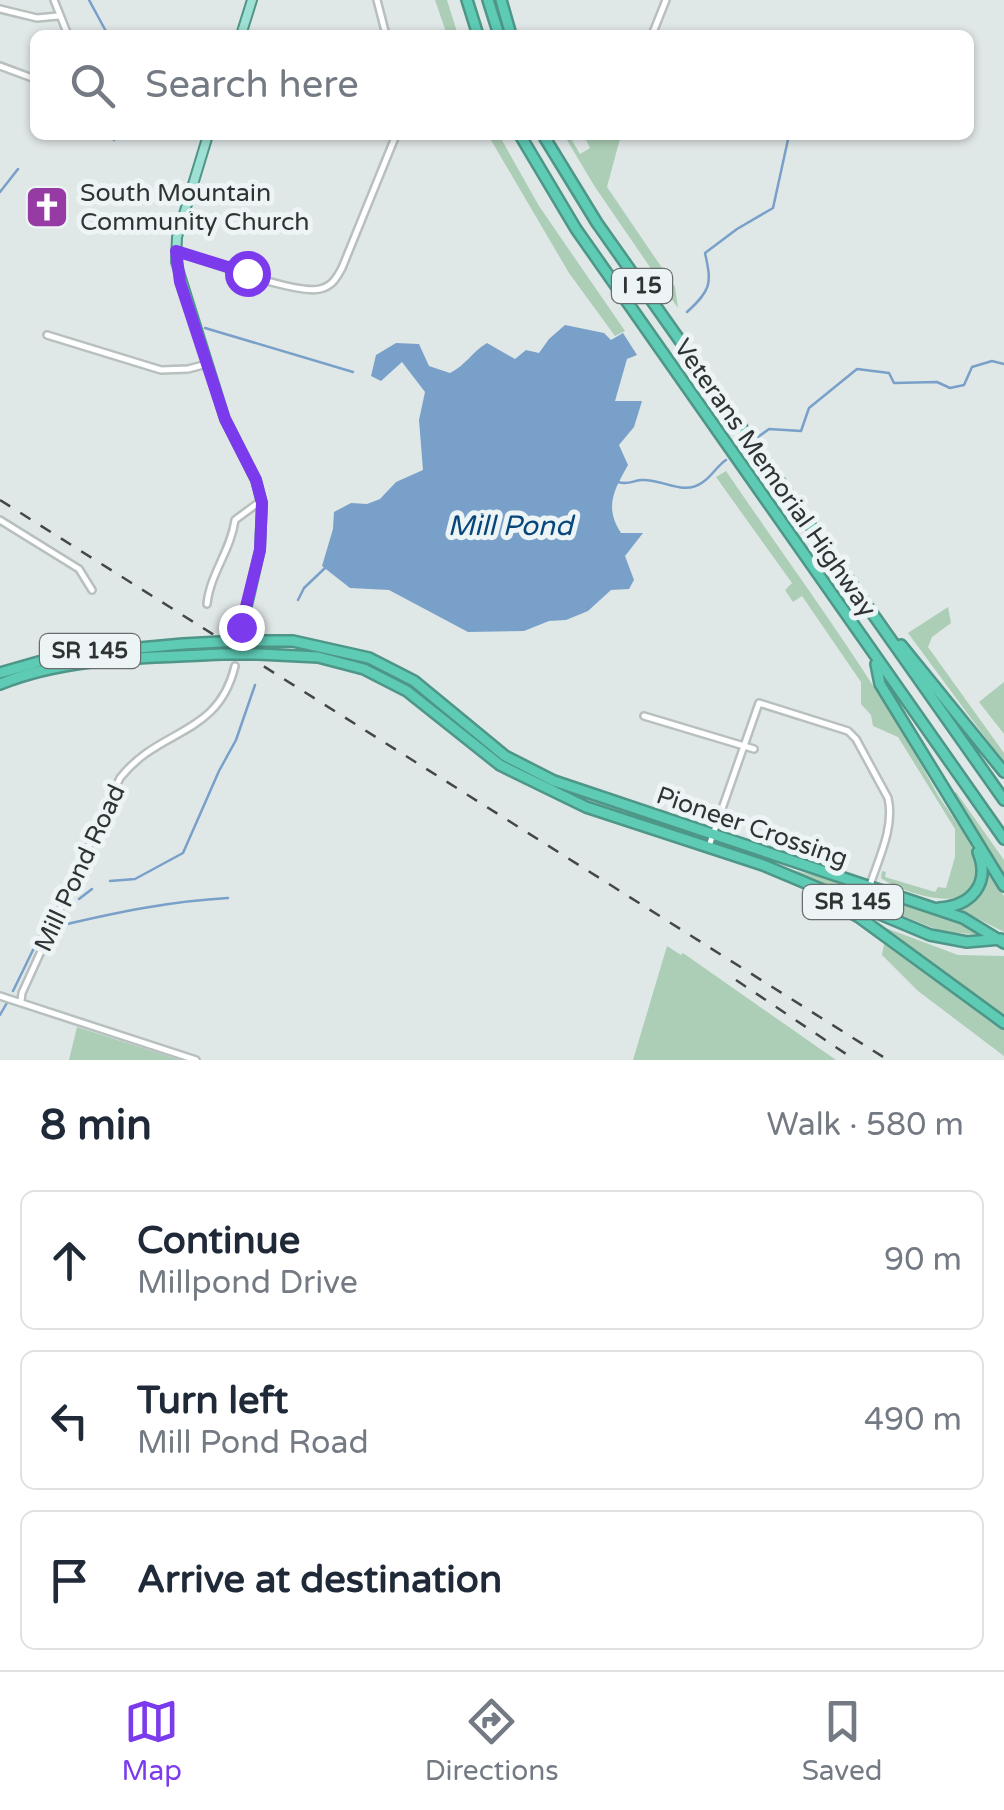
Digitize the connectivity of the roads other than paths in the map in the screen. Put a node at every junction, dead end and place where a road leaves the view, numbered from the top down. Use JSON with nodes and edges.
{"nodes":[{"id":1,"x":54,"y":0,"type":"edge"},
{"id":2,"x":252,"y":0,"type":"edge"},
{"id":3,"x":377,"y":0,"type":"edge"},
{"id":4,"x":488,"y":0,"type":"edge"},
{"id":5,"x":501,"y":0,"type":"edge"},
{"id":6,"x":666,"y":0,"type":"edge"},
{"id":7,"x":467,"y":2,"type":"edge"},
{"id":8,"x":0,"y":10,"type":"edge"},
{"id":9,"x":58,"y":16,"type":"junction"},
{"id":10,"x":65,"y":30,"type":"edge"},
{"id":11,"x":242,"y":30,"type":"edge"},
{"id":12,"x":385,"y":30,"type":"edge"},
{"id":13,"x":476,"y":30,"type":"edge"},
{"id":14,"x":497,"y":30,"type":"edge"},
{"id":15,"x":510,"y":30,"type":"edge"},
{"id":16,"x":654,"y":30,"type":"edge"},
{"id":17,"x":0,"y":66,"type":"edge"},
{"id":18,"x":30,"y":76,"type":"edge"},
{"id":19,"x":206,"y":140,"type":"edge"},
{"id":20,"x":394,"y":140,"type":"edge"},
{"id":21,"x":523,"y":140,"type":"edge"},
{"id":22,"x":546,"y":140,"type":"edge"},
{"id":23,"x":176,"y":251,"type":"junction"},
{"id":24,"x":47,"y":335,"type":"dead end"},
{"id":25,"x":207,"y":364,"type":"junction"},
{"id":26,"x":262,"y":500,"type":"junction"},
{"id":27,"x":0,"y":520,"type":"edge"},
{"id":28,"x":843,"y":572,"type":"junction"},
{"id":29,"x":92,"y":590,"type":"dead end"},
{"id":30,"x":207,"y":604,"type":"dead end"},
{"id":31,"x":239,"y":642,"type":"junction"},
{"id":32,"x":874,"y":658,"type":"junction"},
{"id":33,"x":235,"y":666,"type":"dead end"},
{"id":34,"x":0,"y":673,"type":"edge"},
{"id":35,"x":0,"y":684,"type":"edge"},
{"id":36,"x":644,"y":716,"type":"dead end"},
{"id":37,"x":744,"y":746,"type":"junction"},
{"id":38,"x":754,"y":749,"type":"dead end"},
{"id":39,"x":1004,"y":772,"type":"edge"},
{"id":40,"x":944,"y":788,"type":"junction"},
{"id":41,"x":1004,"y":800,"type":"edge"},
{"id":42,"x":713,"y":835,"type":"junction"},
{"id":43,"x":1004,"y":839,"type":"edge"},
{"id":44,"x":709,"y":846,"type":"junction"},
{"id":45,"x":1004,"y":886,"type":"edge"},
{"id":46,"x":869,"y":888,"type":"junction"},
{"id":47,"x":926,"y":907,"type":"junction"},
{"id":48,"x":1002,"y":940,"type":"edge"},
{"id":49,"x":2,"y":996,"type":"edge"},
{"id":50,"x":21,"y":1001,"type":"junction"},
{"id":51,"x":1004,"y":1024,"type":"edge"},
{"id":52,"x":196,"y":1060,"type":"edge"}],
"edges":[{"from":1,"to":9,"type":"street"},
{"from":2,"to":11,"type":"main road"},
{"from":3,"to":12,"type":"street"},
{"from":4,"to":14,"type":"highway"},
{"from":5,"to":15,"type":"highway"},
{"from":6,"to":16,"type":"street"},
{"from":7,"to":13,"type":"highway"},
{"from":8,"to":9,"type":"street"},
{"from":9,"to":10,"type":"street"},
{"from":17,"to":18,"type":"street"},
{"from":19,"to":23,"type":"main road"},
{"from":20,"to":23,"type":"street"},
{"from":21,"to":32,"type":"highway","name":"Veterans Memorial Highway","number":"I 15"},
{"from":22,"to":28,"type":"highway","name":"Veterans Memorial Highway","number":"I 15"},
{"from":23,"to":25,"type":"main road"},
{"from":24,"to":25,"type":"street"},
{"from":25,"to":26,"type":"main road"},
{"from":26,"to":30,"type":"street"},
{"from":26,"to":31,"type":"main road","bridge":true},
{"from":27,"to":29,"type":"street"},
{"from":28,"to":39,"type":"highway"},
{"from":28,"to":41,"type":"highway","name":"Veterans Memorial Highway","number":"I 15"},
{"from":31,"to":34,"type":"highway","name":"Pioneer Crossing","number":"SR 145","bridge":true},
{"from":31,"to":42,"type":"highway","name":"Pioneer Crossing","number":"SR 145"},
{"from":32,"to":40,"type":"highway"},
{"from":32,"to":43,"type":"highway","name":"Veterans Memorial Highway","number":"I 15"},
{"from":33,"to":50,"type":"street","name":"Mill Pond Road"},
{"from":35,"to":44,"type":"highway","name":"Pioneer Crossing","number":"SR 145","bridge":true},
{"from":36,"to":37,"type":"street"},
{"from":37,"to":38,"type":"street"},
{"from":37,"to":42,"type":"street"},
{"from":37,"to":46,"type":"street"},
{"from":40,"to":45,"type":"highway"},
{"from":40,"to":47,"type":"highway"},
{"from":42,"to":44,"type":"street"},
{"from":42,"to":46,"type":"highway","name":"Pioneer Crossing","number":"SR 145"},
{"from":44,"to":48,"type":"highway","name":"Pioneer Crossing","number":"SR 145"},
{"from":44,"to":51,"type":"highway"},
{"from":46,"to":47,"type":"highway","name":"Pioneer Crossing","number":"SR 145"},
{"from":47,"to":48,"type":"highway","name":"Pioneer Crossing","number":"SR 145"},
{"from":49,"to":50,"type":"street"},
{"from":50,"to":52,"type":"street"}]}
